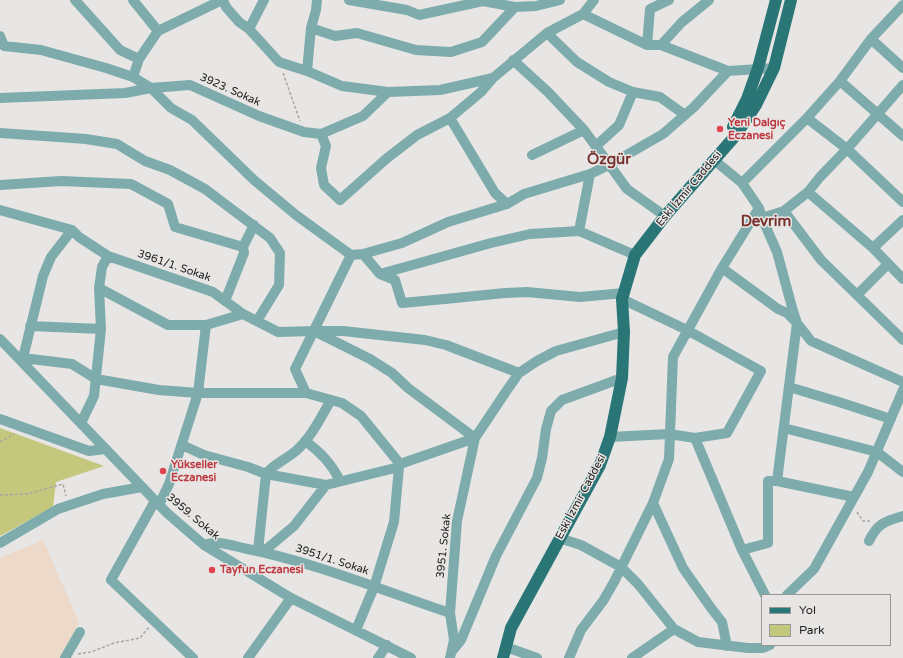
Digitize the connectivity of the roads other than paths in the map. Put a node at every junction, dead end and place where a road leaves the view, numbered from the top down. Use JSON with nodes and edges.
{"nodes":[{"id":1,"x":75,"y":0,"type":"edge"},
{"id":2,"x":134,"y":0,"type":"edge"},
{"id":3,"x":222,"y":0,"type":"edge"},
{"id":4,"x":264,"y":0,"type":"edge"},
{"id":5,"x":317,"y":0,"type":"edge"},
{"id":6,"x":349,"y":0,"type":"edge"},
{"id":7,"x":399,"y":0,"type":"edge"},
{"id":8,"x":560,"y":0,"type":"edge"},
{"id":9,"x":594,"y":0,"type":"edge"},
{"id":10,"x":669,"y":0,"type":"edge"},
{"id":11,"x":709,"y":0,"type":"edge"},
{"id":12,"x":776,"y":0,"type":"edge"},
{"id":13,"x":791,"y":0,"type":"edge"},
{"id":14,"x":387,"y":4,"type":"edge"},
{"id":15,"x":903,"y":5,"type":"edge"},
{"id":16,"x":515,"y":7,"type":"junction"},
{"id":17,"x":583,"y":14,"type":"junction"},
{"id":18,"x":311,"y":28,"type":"junction"},
{"id":19,"x":248,"y":29,"type":"junction"},
{"id":20,"x":158,"y":31,"type":"junction"},
{"id":21,"x":547,"y":33,"type":"junction"},
{"id":22,"x":871,"y":40,"type":"junction"},
{"id":23,"x":1,"y":43,"type":"edge"},
{"id":24,"x":647,"y":45,"type":"junction"},
{"id":25,"x":661,"y":45,"type":"junction"},
{"id":26,"x":139,"y":59,"type":"junction"},
{"id":27,"x":513,"y":60,"type":"junction"},
{"id":28,"x":758,"y":68,"type":"junction"},
{"id":29,"x":774,"y":68,"type":"junction"},
{"id":30,"x":903,"y":68,"type":"edge"},
{"id":31,"x":307,"y":71,"type":"junction"},
{"id":32,"x":728,"y":71,"type":"junction"},
{"id":33,"x":133,"y":77,"type":"junction"},
{"id":34,"x":493,"y":78,"type":"junction"},
{"id":35,"x":840,"y":81,"type":"junction"},
{"id":36,"x":903,"y":85,"type":"edge"},
{"id":37,"x":151,"y":88,"type":"junction"},
{"id":38,"x":388,"y":92,"type":"junction"},
{"id":39,"x":633,"y":92,"type":"junction"},
{"id":40,"x":0,"y":98,"type":"edge"},
{"id":41,"x":878,"y":114,"type":"junction"},
{"id":42,"x":685,"y":115,"type":"junction"},
{"id":43,"x":450,"y":118,"type":"junction"},
{"id":44,"x":807,"y":118,"type":"junction"},
{"id":45,"x":584,"y":130,"type":"junction"},
{"id":46,"x":0,"y":134,"type":"edge"},
{"id":47,"x":321,"y":134,"type":"junction"},
{"id":48,"x":903,"y":136,"type":"edge"},
{"id":49,"x":727,"y":143,"type":"junction"},
{"id":50,"x":596,"y":146,"type":"junction"},
{"id":51,"x":847,"y":149,"type":"junction"},
{"id":52,"x":532,"y":155,"type":"dead end"},
{"id":53,"x":714,"y":160,"type":"junction"},
{"id":54,"x":609,"y":164,"type":"junction"},
{"id":55,"x":590,"y":174,"type":"junction"},
{"id":56,"x":742,"y":182,"type":"junction"},
{"id":57,"x":0,"y":185,"type":"edge"},
{"id":58,"x":808,"y":192,"type":"junction"},
{"id":59,"x":903,"y":202,"type":"edge"},
{"id":60,"x":507,"y":204,"type":"junction"},
{"id":61,"x":759,"y":208,"type":"junction"},
{"id":62,"x":0,"y":210,"type":"edge"},
{"id":63,"x":784,"y":211,"type":"junction"},
{"id":64,"x":664,"y":216,"type":"junction"},
{"id":65,"x":762,"y":218,"type":"junction"},
{"id":66,"x":903,"y":220,"type":"edge"},
{"id":67,"x":254,"y":225,"type":"junction"},
{"id":68,"x":72,"y":230,"type":"junction"},
{"id":69,"x":579,"y":231,"type":"junction"},
{"id":70,"x":243,"y":247,"type":"junction"},
{"id":71,"x":873,"y":248,"type":"junction"},
{"id":72,"x":363,"y":254,"type":"junction"},
{"id":73,"x":351,"y":255,"type":"junction"},
{"id":74,"x":636,"y":255,"type":"junction"},
{"id":75,"x":108,"y":256,"type":"junction"},
{"id":76,"x":888,"y":264,"type":"junction"},
{"id":77,"x":722,"y":268,"type":"junction"},
{"id":78,"x":380,"y":274,"type":"junction"},
{"id":79,"x":903,"y":279,"type":"edge"},
{"id":80,"x":99,"y":288,"type":"junction"},
{"id":81,"x":857,"y":295,"type":"junction"},
{"id":82,"x":623,"y":296,"type":"junction"},
{"id":83,"x":225,"y":301,"type":"junction"},
{"id":84,"x":243,"y":314,"type":"junction"},
{"id":85,"x":257,"y":321,"type":"junction"},
{"id":86,"x":797,"y":323,"type":"junction"},
{"id":87,"x":206,"y":325,"type":"junction"},
{"id":88,"x":30,"y":326,"type":"junction"},
{"id":89,"x":101,"y":329,"type":"junction"},
{"id":90,"x":687,"y":330,"type":"junction"},
{"id":91,"x":314,"y":331,"type":"junction"},
{"id":92,"x":624,"y":332,"type":"junction"},
{"id":93,"x":0,"y":339,"type":"edge"},
{"id":94,"x":903,"y":340,"type":"edge"},
{"id":95,"x":22,"y":360,"type":"junction"},
{"id":96,"x":519,"y":373,"type":"junction"},
{"id":97,"x":622,"y":378,"type":"junction"},
{"id":98,"x":96,"y":380,"type":"junction"},
{"id":99,"x":903,"y":382,"type":"edge"},
{"id":100,"x":789,"y":387,"type":"junction"},
{"id":101,"x":903,"y":390,"type":"edge"},
{"id":102,"x":198,"y":393,"type":"junction"},
{"id":103,"x":306,"y":394,"type":"junction"},
{"id":104,"x":331,"y":400,"type":"junction"},
{"id":105,"x":0,"y":419,"type":"edge"},
{"id":106,"x":891,"y":419,"type":"junction"},
{"id":107,"x":81,"y":423,"type":"junction"},
{"id":108,"x":784,"y":428,"type":"junction"},
{"id":109,"x":669,"y":434,"type":"junction"},
{"id":110,"x":610,"y":437,"type":"junction"},
{"id":111,"x":475,"y":438,"type":"junction"},
{"id":112,"x":696,"y":438,"type":"junction"},
{"id":113,"x":305,"y":441,"type":"junction"},
{"id":114,"x":182,"y":445,"type":"junction"},
{"id":115,"x":106,"y":449,"type":"junction"},
{"id":116,"x":877,"y":452,"type":"junction"},
{"id":117,"x":400,"y":465,"type":"junction"},
{"id":118,"x":903,"y":472,"type":"edge"},
{"id":119,"x":266,"y":474,"type":"junction"},
{"id":120,"x":340,"y":481,"type":"junction"},
{"id":121,"x":777,"y":481,"type":"junction"},
{"id":122,"x":326,"y":485,"type":"junction"},
{"id":123,"x":142,"y":487,"type":"junction"},
{"id":124,"x":854,"y":497,"type":"junction"},
{"id":125,"x":157,"y":503,"type":"junction"},
{"id":126,"x":653,"y":503,"type":"junction"},
{"id":127,"x":903,"y":516,"type":"edge"},
{"id":128,"x":559,"y":538,"type":"junction"},
{"id":129,"x":869,"y":540,"type":"dead end"},
{"id":130,"x":0,"y":543,"type":"edge"},
{"id":131,"x":204,"y":545,"type":"junction"},
{"id":132,"x":742,"y":550,"type":"junction"},
{"id":133,"x":260,"y":551,"type":"junction"},
{"id":134,"x":621,"y":567,"type":"junction"},
{"id":135,"x":374,"y":587,"type":"junction"},
{"id":136,"x":764,"y":594,"type":"edge"},
{"id":137,"x":788,"y":594,"type":"edge"},
{"id":138,"x":291,"y":598,"type":"junction"},
{"id":139,"x":450,"y":613,"type":"junction"},
{"id":140,"x":674,"y":629,"type":"junction"},
{"id":141,"x":356,"y":630,"type":"junction"},
{"id":142,"x":80,"y":632,"type":"dead end"},
{"id":143,"x":387,"y":645,"type":"junction"},
{"id":144,"x":727,"y":646,"type":"junction"},
{"id":145,"x":767,"y":646,"type":"edge"},
{"id":146,"x":504,"y":652,"type":"edge"},
{"id":147,"x":67,"y":655,"type":"edge"},
{"id":148,"x":451,"y":655,"type":"edge"},
{"id":149,"x":193,"y":658,"type":"edge"},
{"id":150,"x":248,"y":658,"type":"edge"},
{"id":151,"x":378,"y":658,"type":"edge"},
{"id":152,"x":411,"y":658,"type":"edge"},
{"id":153,"x":537,"y":658,"type":"edge"},
{"id":154,"x":569,"y":658,"type":"edge"},
{"id":155,"x":632,"y":658,"type":"edge"}],
"edges":[{"from":1,"to":26,"type":"street"},
{"from":2,"to":20,"type":"street"},
{"from":3,"to":19,"type":"street"},
{"from":3,"to":20,"type":"street"},
{"from":4,"to":19,"type":"street"},
{"from":5,"to":18,"type":"street"},
{"from":6,"to":14,"type":"street"},
{"from":7,"to":14,"type":"street"},
{"from":8,"to":16,"type":"street"},
{"from":9,"to":17,"type":"street"},
{"from":10,"to":24,"type":"street"},
{"from":11,"to":25,"type":"street"},
{"from":12,"to":28,"type":"main road","name":"Eski İzmir Caddesi"},
{"from":13,"to":29,"type":"main road","name":"Eski İzmir Caddesi"},
{"from":14,"to":16,"type":"street"},
{"from":15,"to":22,"type":"street"},
{"from":16,"to":18,"type":"street"},
{"from":17,"to":21,"type":"street"},
{"from":17,"to":24,"type":"street"},
{"from":18,"to":31,"type":"street"},
{"from":19,"to":31,"type":"street"},
{"from":20,"to":26,"type":"street"},
{"from":21,"to":27,"type":"street"},
{"from":21,"to":39,"type":"street"},
{"from":22,"to":30,"type":"street"},
{"from":22,"to":35,"type":"street"},
{"from":23,"to":33,"type":"street"},
{"from":24,"to":25,"type":"street"},
{"from":25,"to":32,"type":"street"},
{"from":26,"to":33,"type":"street"},
{"from":27,"to":34,"type":"street"},
{"from":27,"to":45,"type":"street"},
{"from":28,"to":29,"type":"street"},
{"from":28,"to":32,"type":"street"},
{"from":28,"to":49,"type":"main road","name":"Eski İzmir Caddesi"},
{"from":29,"to":49,"type":"main road","name":"Eski İzmir Caddesi"},
{"from":31,"to":38,"type":"street"},
{"from":32,"to":42,"type":"street"},
{"from":33,"to":37,"type":"street"},
{"from":34,"to":38,"type":"street"},
{"from":34,"to":43,"type":"street"},
{"from":35,"to":41,"type":"street"},
{"from":35,"to":44,"type":"street"},
{"from":36,"to":41,"type":"street"},
{"from":37,"to":40,"type":"street","name":"3923. Sokak"},
{"from":37,"to":47,"type":"street","name":"3923. Sokak"},
{"from":37,"to":73,"type":"street"},
{"from":38,"to":47,"type":"street","name":"3923. Sokak"},
{"from":39,"to":42,"type":"street"},
{"from":39,"to":50,"type":"street"},
{"from":41,"to":48,"type":"street"},
{"from":41,"to":51,"type":"street"},
{"from":42,"to":54,"type":"street"},
{"from":43,"to":47,"type":"street"},
{"from":43,"to":60,"type":"street"},
{"from":44,"to":51,"type":"street"},
{"from":44,"to":56,"type":"street"},
{"from":45,"to":50,"type":"street"},
{"from":45,"to":52,"type":"street"},
{"from":46,"to":67,"type":"street"},
{"from":49,"to":53,"type":"main road","name":"Eski İzmir Caddesi"},
{"from":50,"to":54,"type":"street"},
{"from":51,"to":58,"type":"street"},
{"from":51,"to":59,"type":"street"},
{"from":53,"to":56,"type":"street"},
{"from":53,"to":64,"type":"main road","name":"Eski İzmir Caddesi"},
{"from":54,"to":55,"type":"street"},
{"from":54,"to":64,"type":"street"},
{"from":55,"to":60,"type":"street"},
{"from":55,"to":69,"type":"street"},
{"from":56,"to":61,"type":"street"},
{"from":57,"to":70,"type":"street"},
{"from":58,"to":63,"type":"street"},
{"from":58,"to":71,"type":"street"},
{"from":60,"to":72,"type":"street"},
{"from":61,"to":65,"type":"street"},
{"from":61,"to":77,"type":"street"},
{"from":62,"to":68,"type":"street","name":"3961/1. Sokak"},
{"from":63,"to":65,"type":"street"},
{"from":63,"to":81,"type":"street"},
{"from":64,"to":74,"type":"main road","name":"Eski İzmir Caddesi"},
{"from":65,"to":86,"type":"street"},
{"from":66,"to":71,"type":"street"},
{"from":67,"to":70,"type":"street"},
{"from":67,"to":85,"type":"street"},
{"from":68,"to":75,"type":"street","name":"3961/1. Sokak"},
{"from":68,"to":88,"type":"street"},
{"from":69,"to":74,"type":"street"},
{"from":69,"to":78,"type":"street"},
{"from":70,"to":83,"type":"street"},
{"from":71,"to":76,"type":"street"},
{"from":72,"to":73,"type":"street"},
{"from":72,"to":78,"type":"street"},
{"from":73,"to":91,"type":"street"},
{"from":74,"to":82,"type":"main road","name":"Eski İzmir Caddesi"},
{"from":75,"to":80,"type":"street"},
{"from":75,"to":83,"type":"street","name":"3961/1. Sokak"},
{"from":76,"to":79,"type":"street"},
{"from":76,"to":81,"type":"street"},
{"from":77,"to":86,"type":"street"},
{"from":77,"to":90,"type":"street"},
{"from":78,"to":82,"type":"street"},
{"from":80,"to":87,"type":"street"},
{"from":80,"to":89,"type":"street"},
{"from":81,"to":94,"type":"street"},
{"from":82,"to":90,"type":"street"},
{"from":82,"to":92,"type":"main road","name":"Eski İzmir Caddesi"},
{"from":83,"to":84,"type":"street","name":"3961/1. Sokak"},
{"from":84,"to":85,"type":"street","name":"3961/1. Sokak"},
{"from":84,"to":87,"type":"street"},
{"from":85,"to":91,"type":"street","name":"3961/1. Sokak"},
{"from":86,"to":99,"type":"street"},
{"from":86,"to":100,"type":"street"},
{"from":87,"to":102,"type":"street"},
{"from":88,"to":89,"type":"street"},
{"from":88,"to":95,"type":"street"},
{"from":89,"to":98,"type":"street"},
{"from":90,"to":109,"type":"street"},
{"from":90,"to":112,"type":"street"},
{"from":91,"to":96,"type":"street"},
{"from":91,"to":103,"type":"street"},
{"from":91,"to":111,"type":"street","name":"3961/1. Sokak"},
{"from":92,"to":96,"type":"street"},
{"from":92,"to":97,"type":"main road","name":"Eski İzmir Caddesi"},
{"from":93,"to":95,"type":"street","name":"3959. Sokak"},
{"from":95,"to":98,"type":"street"},
{"from":95,"to":107,"type":"street","name":"3959. Sokak"},
{"from":96,"to":111,"type":"street"},
{"from":97,"to":110,"type":"main road","name":"Eski İzmir Caddesi"},
{"from":97,"to":148,"type":"street"},
{"from":98,"to":102,"type":"street"},
{"from":98,"to":107,"type":"street"},
{"from":100,"to":106,"type":"street"},
{"from":100,"to":108,"type":"street"},
{"from":101,"to":106,"type":"street"},
{"from":102,"to":103,"type":"street"},
{"from":102,"to":114,"type":"street"},
{"from":103,"to":104,"type":"street"},
{"from":104,"to":113,"type":"street"},
{"from":104,"to":117,"type":"street"},
{"from":105,"to":115,"type":"street"},
{"from":106,"to":116,"type":"street"},
{"from":107,"to":115,"type":"street","name":"3959. Sokak"},
{"from":108,"to":116,"type":"street"},
{"from":108,"to":121,"type":"street"},
{"from":109,"to":110,"type":"street"},
{"from":109,"to":112,"type":"street"},
{"from":109,"to":126,"type":"street"},
{"from":110,"to":128,"type":"main road","name":"Eski İzmir Caddesi"},
{"from":111,"to":117,"type":"street"},
{"from":111,"to":139,"type":"street","name":"3951. Sokak"},
{"from":112,"to":132,"type":"street"},
{"from":113,"to":119,"type":"street"},
{"from":113,"to":120,"type":"street"},
{"from":114,"to":119,"type":"street"},
{"from":114,"to":125,"type":"street"},
{"from":115,"to":123,"type":"street","name":"3959. Sokak"},
{"from":116,"to":118,"type":"street"},
{"from":116,"to":124,"type":"street"},
{"from":117,"to":120,"type":"street"},
{"from":117,"to":135,"type":"street"},
{"from":119,"to":122,"type":"street"},
{"from":119,"to":133,"type":"street"},
{"from":120,"to":122,"type":"street"},
{"from":121,"to":124,"type":"street"},
{"from":121,"to":132,"type":"street"},
{"from":122,"to":133,"type":"street"},
{"from":123,"to":125,"type":"street","name":"3959. Sokak"},
{"from":123,"to":130,"type":"street"},
{"from":124,"to":137,"type":"street"},
{"from":125,"to":131,"type":"street","name":"3959. Sokak"},
{"from":125,"to":149,"type":"street"},
{"from":126,"to":134,"type":"street"},
{"from":126,"to":144,"type":"street"},
{"from":127,"to":129,"type":"street"},
{"from":128,"to":134,"type":"street"},
{"from":128,"to":146,"type":"main road","name":"Eski İzmir Caddesi"},
{"from":131,"to":133,"type":"street","name":"3951/1. Sokak"},
{"from":131,"to":138,"type":"street","name":"3959. Sokak"},
{"from":132,"to":136,"type":"street"},
{"from":133,"to":135,"type":"street","name":"3951/1. Sokak"},
{"from":134,"to":140,"type":"street"},
{"from":134,"to":154,"type":"street"},
{"from":135,"to":139,"type":"street","name":"3951/1. Sokak"},
{"from":135,"to":141,"type":"street"},
{"from":138,"to":141,"type":"street","name":"3959. Sokak"},
{"from":138,"to":150,"type":"street"},
{"from":139,"to":148,"type":"street","name":"3951. Sokak"},
{"from":140,"to":144,"type":"street"},
{"from":140,"to":155,"type":"street"},
{"from":141,"to":143,"type":"street","name":"3959. Sokak"},
{"from":142,"to":147,"type":"street"},
{"from":143,"to":151,"type":"street"},
{"from":143,"to":152,"type":"street","name":"3959. Sokak"},
{"from":144,"to":145,"type":"street"},
{"from":146,"to":153,"type":"street"}]}
